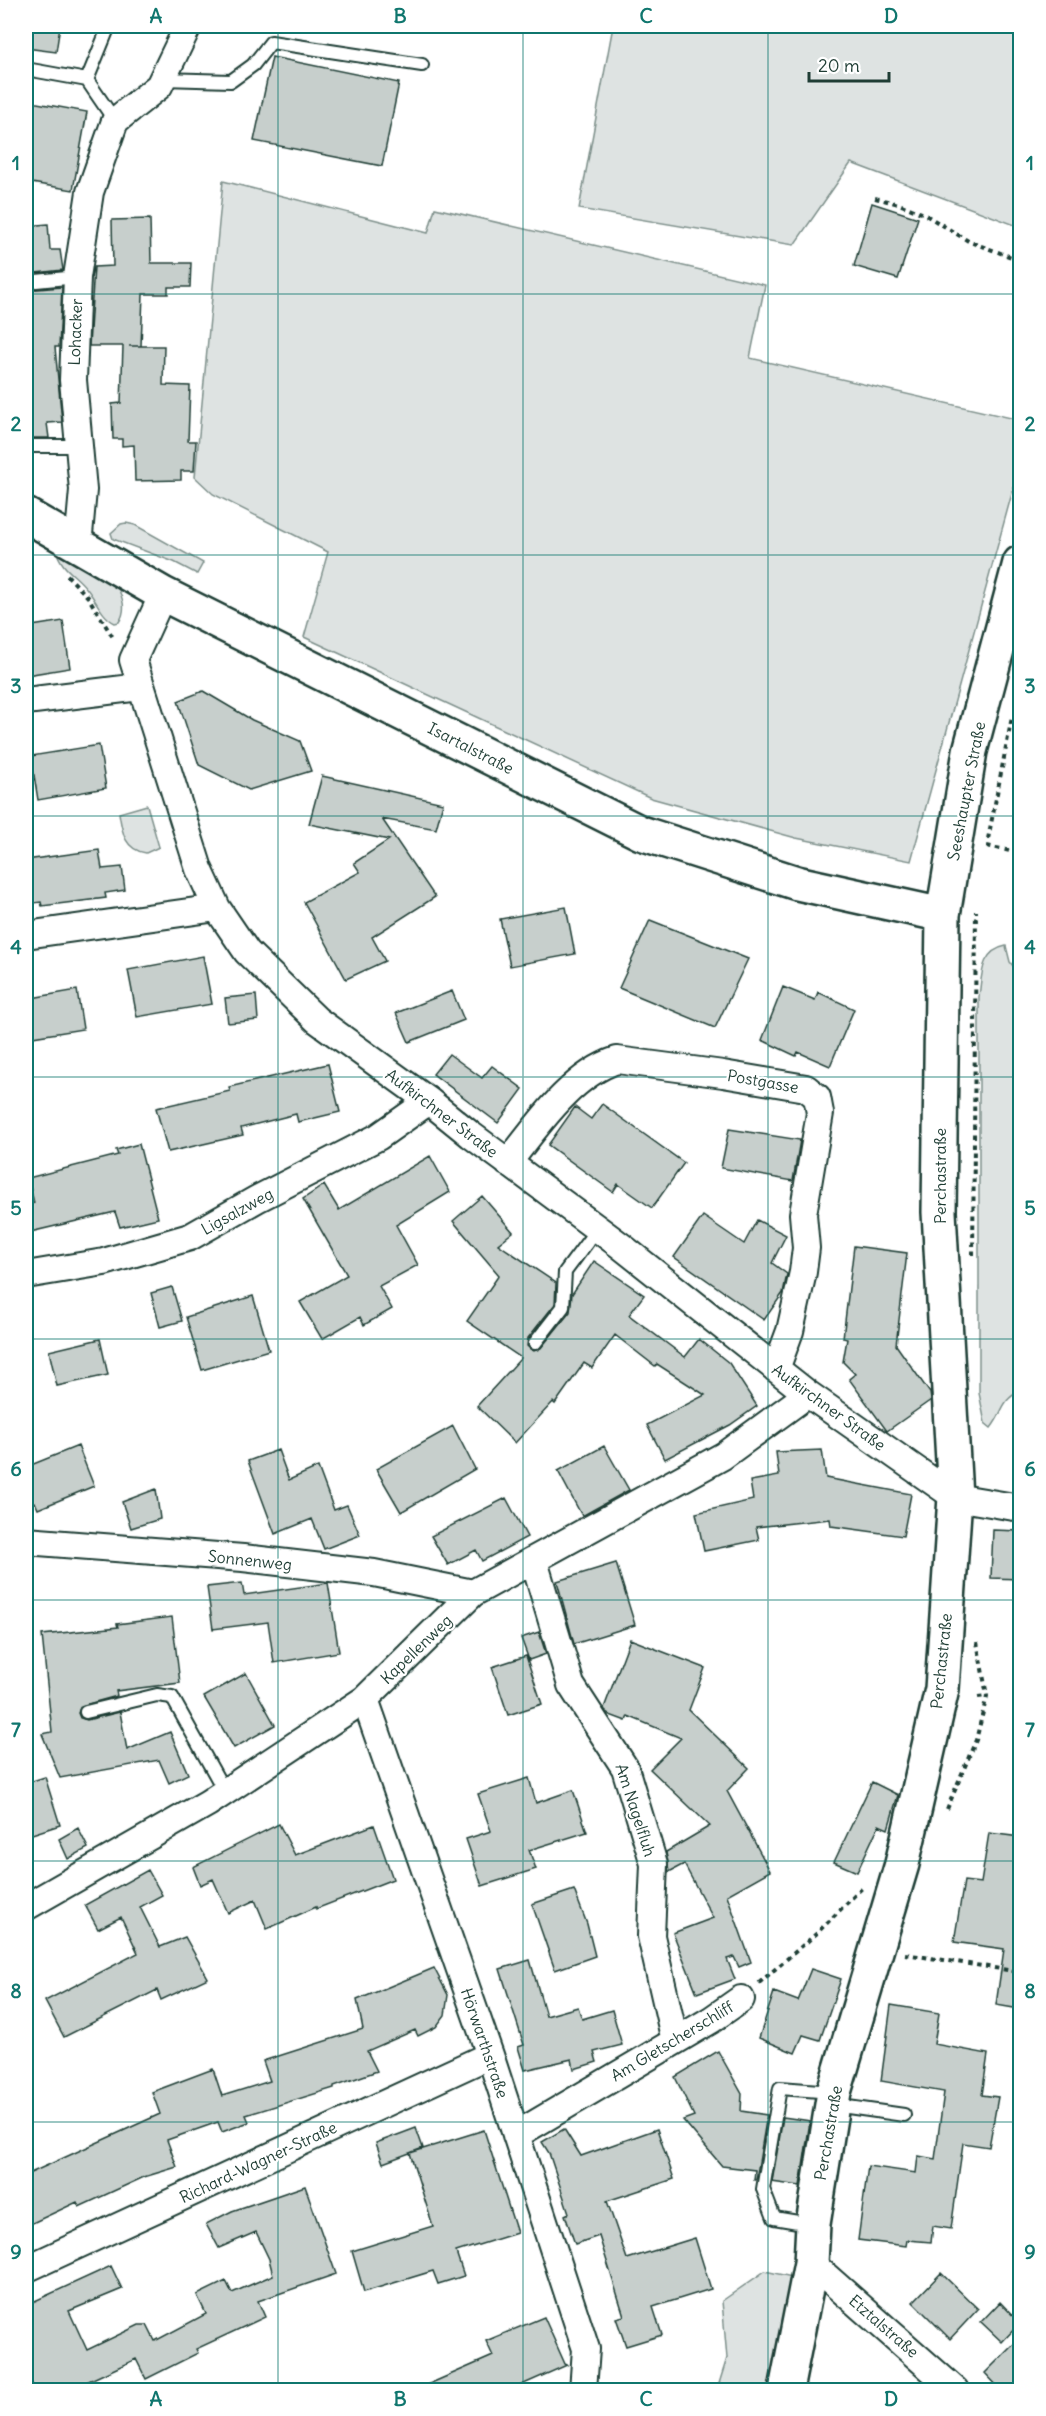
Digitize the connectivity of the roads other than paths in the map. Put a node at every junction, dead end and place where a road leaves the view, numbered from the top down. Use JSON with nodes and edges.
{"nodes":[{"id":1,"x":109,"y":26,"type":"edge"},
{"id":2,"x":188,"y":26,"type":"edge"},
{"id":3,"x":422,"y":65,"type":"dead end"},
{"id":4,"x":26,"y":69,"type":"edge"},
{"id":5,"x":163,"y":79,"type":"junction"},
{"id":6,"x":87,"y":80,"type":"junction"},
{"id":7,"x":115,"y":121,"type":"junction"},
{"id":8,"x":77,"y":277,"type":"junction"},
{"id":9,"x":26,"y":282,"type":"edge"},
{"id":10,"x":26,"y":446,"type":"edge"},
{"id":11,"x":79,"y":446,"type":"junction"},
{"id":12,"x":26,"y":515,"type":"edge"},
{"id":13,"x":72,"y":560,"type":"junction"},
{"id":14,"x":1020,"y":563,"type":"edge"},
{"id":15,"x":163,"y":594,"type":"junction"},
{"id":16,"x":140,"y":687,"type":"junction"},
{"id":17,"x":26,"y":701,"type":"edge"},
{"id":18,"x":217,"y":908,"type":"junction"},
{"id":19,"x":943,"y":915,"type":"junction"},
{"id":20,"x":26,"y":935,"type":"edge"},
{"id":21,"x":429,"y":1101,"type":"junction"},
{"id":22,"x":508,"y":1162,"type":"junction"},
{"id":23,"x":597,"y":1229,"type":"junction"},
{"id":24,"x":26,"y":1275,"type":"edge"},
{"id":25,"x":535,"y":1343,"type":"dead end"},
{"id":26,"x":776,"y":1369,"type":"junction"},
{"id":27,"x":808,"y":1394,"type":"junction"},
{"id":28,"x":955,"y":1497,"type":"junction"},
{"id":29,"x":1020,"y":1508,"type":"edge"},
{"id":30,"x":26,"y":1541,"type":"edge"},
{"id":31,"x":534,"y":1561,"type":"junction"},
{"id":32,"x":473,"y":1593,"type":"junction"},
{"id":33,"x":364,"y":1699,"type":"junction"},
{"id":34,"x":86,"y":1712,"type":"dead end"},
{"id":35,"x":225,"y":1792,"type":"junction"},
{"id":36,"x":26,"y":1907,"type":"edge"},
{"id":37,"x":741,"y":1999,"type":"road end"},
{"id":38,"x":675,"y":2041,"type":"junction"},
{"id":39,"x":490,"y":2055,"type":"junction"},
{"id":40,"x":833,"y":2098,"type":"junction"},
{"id":41,"x":904,"y":2115,"type":"dead end"},
{"id":42,"x":516,"y":2135,"type":"junction"},
{"id":43,"x":813,"y":2224,"type":"junction"},
{"id":44,"x":811,"y":2263,"type":"junction"},
{"id":45,"x":26,"y":2269,"type":"edge"},
{"id":46,"x":583,"y":2391,"type":"edge"},
{"id":47,"x":786,"y":2391,"type":"edge"},
{"id":48,"x":955,"y":2391,"type":"edge"}],
"edges":[{"from":1,"to":6,"type":"lane"},
{"from":2,"to":5,"type":"street"},
{"from":3,"to":5,"type":"lane"},
{"from":4,"to":6,"type":"lane"},
{"from":5,"to":7,"type":"street"},
{"from":6,"to":7,"type":"lane"},
{"from":7,"to":8,"type":"street","name":"Lohacker"},
{"from":8,"to":9,"type":"lane"},
{"from":8,"to":11,"type":"street","name":"Lohacker"},
{"from":10,"to":11,"type":"lane"},
{"from":11,"to":13,"type":"street","name":"Lohacker"},
{"from":12,"to":13,"type":"main road","name":"Isartalstraße"},
{"from":13,"to":15,"type":"main road","name":"Isartalstraße"},
{"from":14,"to":19,"type":"main road","name":"Seeshaupter Straße"},
{"from":15,"to":16,"type":"street","name":"Aufkirchner Straße"},
{"from":15,"to":19,"type":"main road","name":"Isartalstraße"},
{"from":16,"to":17,"type":"street"},
{"from":16,"to":18,"type":"street","name":"Aufkirchner Straße"},
{"from":18,"to":20,"type":"street"},
{"from":18,"to":21,"type":"street","name":"Aufkirchner Straße"},
{"from":19,"to":28,"type":"main road","name":"Perchastraße"},
{"from":21,"to":22,"type":"street","name":"Aufkirchner Straße"},
{"from":21,"to":24,"type":"street","name":"Ligsalzweg"},
{"from":22,"to":23,"type":"street","name":"Aufkirchner Straße"},
{"from":22,"to":26,"type":"street","name":"Postgasse"},
{"from":23,"to":25,"type":"lane"},
{"from":23,"to":26,"type":"street","name":"Aufkirchner Straße"},
{"from":26,"to":27,"type":"street","name":"Aufkirchner Straße"},
{"from":27,"to":28,"type":"street","name":"Aufkirchner Straße"},
{"from":27,"to":31,"type":"street","name":"Kapellenweg"},
{"from":28,"to":29,"type":"street"},
{"from":28,"to":40,"type":"main road","name":"Perchastraße"},
{"from":30,"to":32,"type":"street","name":"Sonnenweg"},
{"from":31,"to":32,"type":"street","name":"Kapellenweg"},
{"from":31,"to":38,"type":"street","name":"Am Nagelfluh"},
{"from":32,"to":33,"type":"street","name":"Kapellenweg"},
{"from":33,"to":35,"type":"street","name":"Kapellenweg"},
{"from":33,"to":39,"type":"street","name":"Hörwarthstraße"},
{"from":34,"to":35,"type":"lane"},
{"from":35,"to":36,"type":"street","name":"Kapellenweg"},
{"from":37,"to":38,"type":"street","name":"Am Gletscherschliff"},
{"from":38,"to":42,"type":"street","name":"Am Gletscherschliff"},
{"from":39,"to":42,"type":"street","name":"Hörwarthstraße"},
{"from":39,"to":45,"type":"street","name":"Richard-Wagner-Straße"},
{"from":40,"to":41,"type":"lane"},
{"from":40,"to":43,"type":"main road","name":"Perchastraße"},
{"from":40,"to":43,"type":"lane"},
{"from":42,"to":46,"type":"street","name":"Hörwarthstraße"},
{"from":43,"to":44,"type":"main road","name":"Perchastraße"},
{"from":44,"to":47,"type":"main road","name":"Perchastraße"},
{"from":44,"to":48,"type":"street","name":"Etztalstraße"}]}
